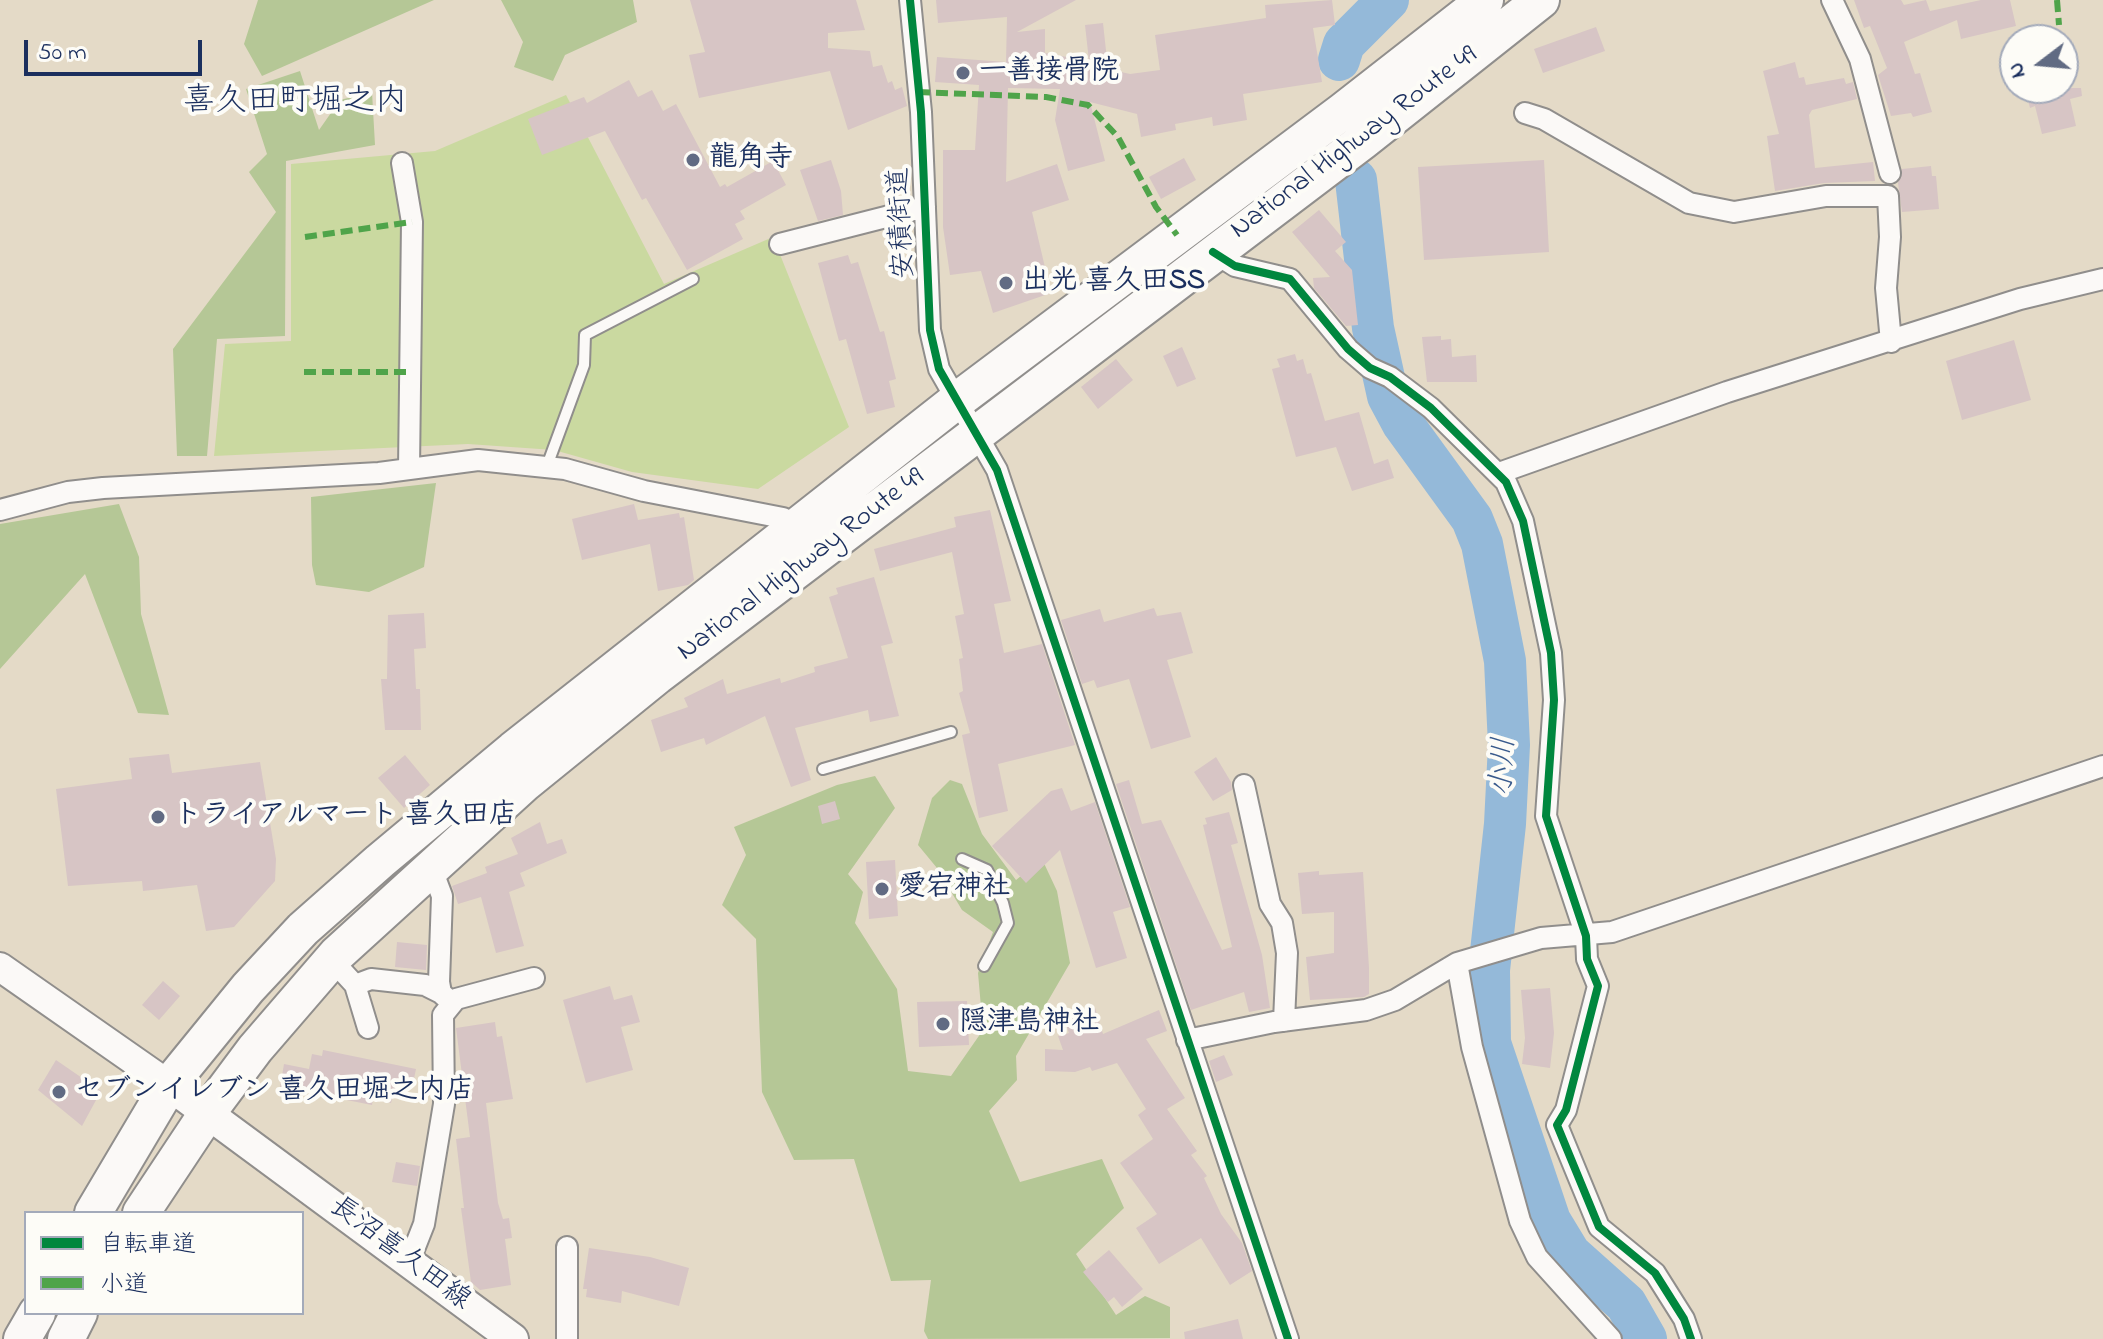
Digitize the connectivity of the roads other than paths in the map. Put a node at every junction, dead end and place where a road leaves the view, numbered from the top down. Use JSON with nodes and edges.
{"nodes":[{"id":1,"x":910,"y":0,"type":"edge"},
{"id":2,"x":1485,"y":0,"type":"edge"},
{"id":3,"x":1541,"y":0,"type":"edge"},
{"id":4,"x":1832,"y":0,"type":"edge"},
{"id":5,"x":1525,"y":113,"type":"dead end"},
{"id":6,"x":402,"y":163,"type":"dead end"},
{"id":7,"x":1890,"y":173,"type":"dead end"},
{"id":8,"x":925,"y":207,"type":"junction"},
{"id":9,"x":780,"y":244,"type":"dead end"},
{"id":10,"x":1213,"y":252,"type":"junction"},
{"id":11,"x":693,"y":279,"type":"dead end"},
{"id":12,"x":2103,"y":279,"type":"edge"},
{"id":13,"x":1891,"y":342,"type":"junction"},
{"id":14,"x":955,"y":402,"type":"junction"},
{"id":15,"x":978,"y":432,"type":"junction"},
{"id":16,"x":547,"y":466,"type":"junction"},
{"id":17,"x":409,"y":469,"type":"junction"},
{"id":18,"x":1499,"y":473,"type":"junction"},
{"id":19,"x":0,"y":510,"type":"edge"},
{"id":20,"x":796,"y":526,"type":"junction"},
{"id":21,"x":951,"y":732,"type":"dead end"},
{"id":22,"x":2103,"y":766,"type":"edge"},
{"id":23,"x":823,"y":769,"type":"dead end"},
{"id":24,"x":1244,"y":785,"type":"dead end"},
{"id":25,"x":962,"y":859,"type":"dead end"},
{"id":26,"x":427,"y":870,"type":"junction"},
{"id":27,"x":1586,"y":936,"type":"junction"},
{"id":28,"x":1457,"y":963,"type":"junction"},
{"id":29,"x":984,"y":966,"type":"dead end"},
{"id":30,"x":0,"y":967,"type":"edge"},
{"id":31,"x":343,"y":973,"type":"junction"},
{"id":32,"x":534,"y":978,"type":"dead end"},
{"id":33,"x":447,"y":998,"type":"junction"},
{"id":34,"x":1284,"y":1021,"type":"junction"},
{"id":35,"x":368,"y":1028,"type":"dead end"},
{"id":36,"x":1187,"y":1040,"type":"junction"},
{"id":37,"x":169,"y":1085,"type":"junction"},
{"id":38,"x":208,"y":1112,"type":"junction"},
{"id":39,"x":94,"y":1211,"type":"edge"},
{"id":40,"x":142,"y":1211,"type":"edge"},
{"id":41,"x":567,"y":1247,"type":"dead end"},
{"id":42,"x":409,"y":1262,"type":"junction"},
{"id":43,"x":36,"y":1315,"type":"edge"},
{"id":44,"x":78,"y":1315,"type":"edge"},
{"id":45,"x":22,"y":1339,"type":"edge"},
{"id":46,"x":66,"y":1339,"type":"edge"},
{"id":47,"x":513,"y":1339,"type":"edge"},
{"id":48,"x":567,"y":1339,"type":"edge"},
{"id":49,"x":1288,"y":1339,"type":"edge"},
{"id":50,"x":1611,"y":1339,"type":"edge"},
{"id":51,"x":1691,"y":1339,"type":"edge"}],
"edges":[{"from":1,"to":8,"type":"street","name":"安積街道"},
{"from":2,"to":14,"type":"highway","name":"National Highway Route 49"},
{"from":3,"to":10,"type":"highway","name":"National Highway Route 49"},
{"from":4,"to":7,"type":"street"},
{"from":5,"to":13,"type":"street"},
{"from":6,"to":17,"type":"street"},
{"from":8,"to":9,"type":"street"},
{"from":8,"to":14,"type":"street","name":"安積街道"},
{"from":10,"to":15,"type":"highway","name":"National Highway Route 49"},
{"from":10,"to":18,"type":"street"},
{"from":11,"to":16,"type":"lane"},
{"from":12,"to":13,"type":"street"},
{"from":13,"to":18,"type":"street"},
{"from":14,"to":15,"type":"street","name":"安積街道"},
{"from":14,"to":20,"type":"highway","name":"National Highway Route 49"},
{"from":15,"to":26,"type":"highway","name":"National Highway Route 49"},
{"from":15,"to":36,"type":"street","name":"安積街道"},
{"from":16,"to":17,"type":"street"},
{"from":16,"to":20,"type":"street"},
{"from":17,"to":19,"type":"street"},
{"from":18,"to":27,"type":"street"},
{"from":20,"to":37,"type":"highway","name":"National Highway Route 49"},
{"from":21,"to":23,"type":"lane"},
{"from":22,"to":27,"type":"street"},
{"from":24,"to":34,"type":"street"},
{"from":25,"to":29,"type":"lane"},
{"from":26,"to":31,"type":"highway","name":"National Highway Route 49"},
{"from":26,"to":33,"type":"street"},
{"from":27,"to":28,"type":"street"},
{"from":27,"to":51,"type":"street"},
{"from":28,"to":34,"type":"street"},
{"from":28,"to":50,"type":"street"},
{"from":30,"to":37,"type":"street"},
{"from":31,"to":33,"type":"street"},
{"from":31,"to":35,"type":"street"},
{"from":31,"to":38,"type":"highway","name":"National Highway Route 49"},
{"from":32,"to":33,"type":"street"},
{"from":33,"to":42,"type":"street"},
{"from":34,"to":36,"type":"street"},
{"from":36,"to":49,"type":"street","name":"安積街道"},
{"from":37,"to":38,"type":"main road","name":"長沼喜久田線"},
{"from":37,"to":39,"type":"highway","name":"National Highway Route 49"},
{"from":38,"to":40,"type":"highway","name":"National Highway Route 49"},
{"from":38,"to":42,"type":"main road","name":"長沼喜久田線"},
{"from":41,"to":48,"type":"street"},
{"from":42,"to":47,"type":"main road","name":"長沼喜久田線"},
{"from":43,"to":45,"type":"highway"},
{"from":44,"to":46,"type":"highway"}]}
